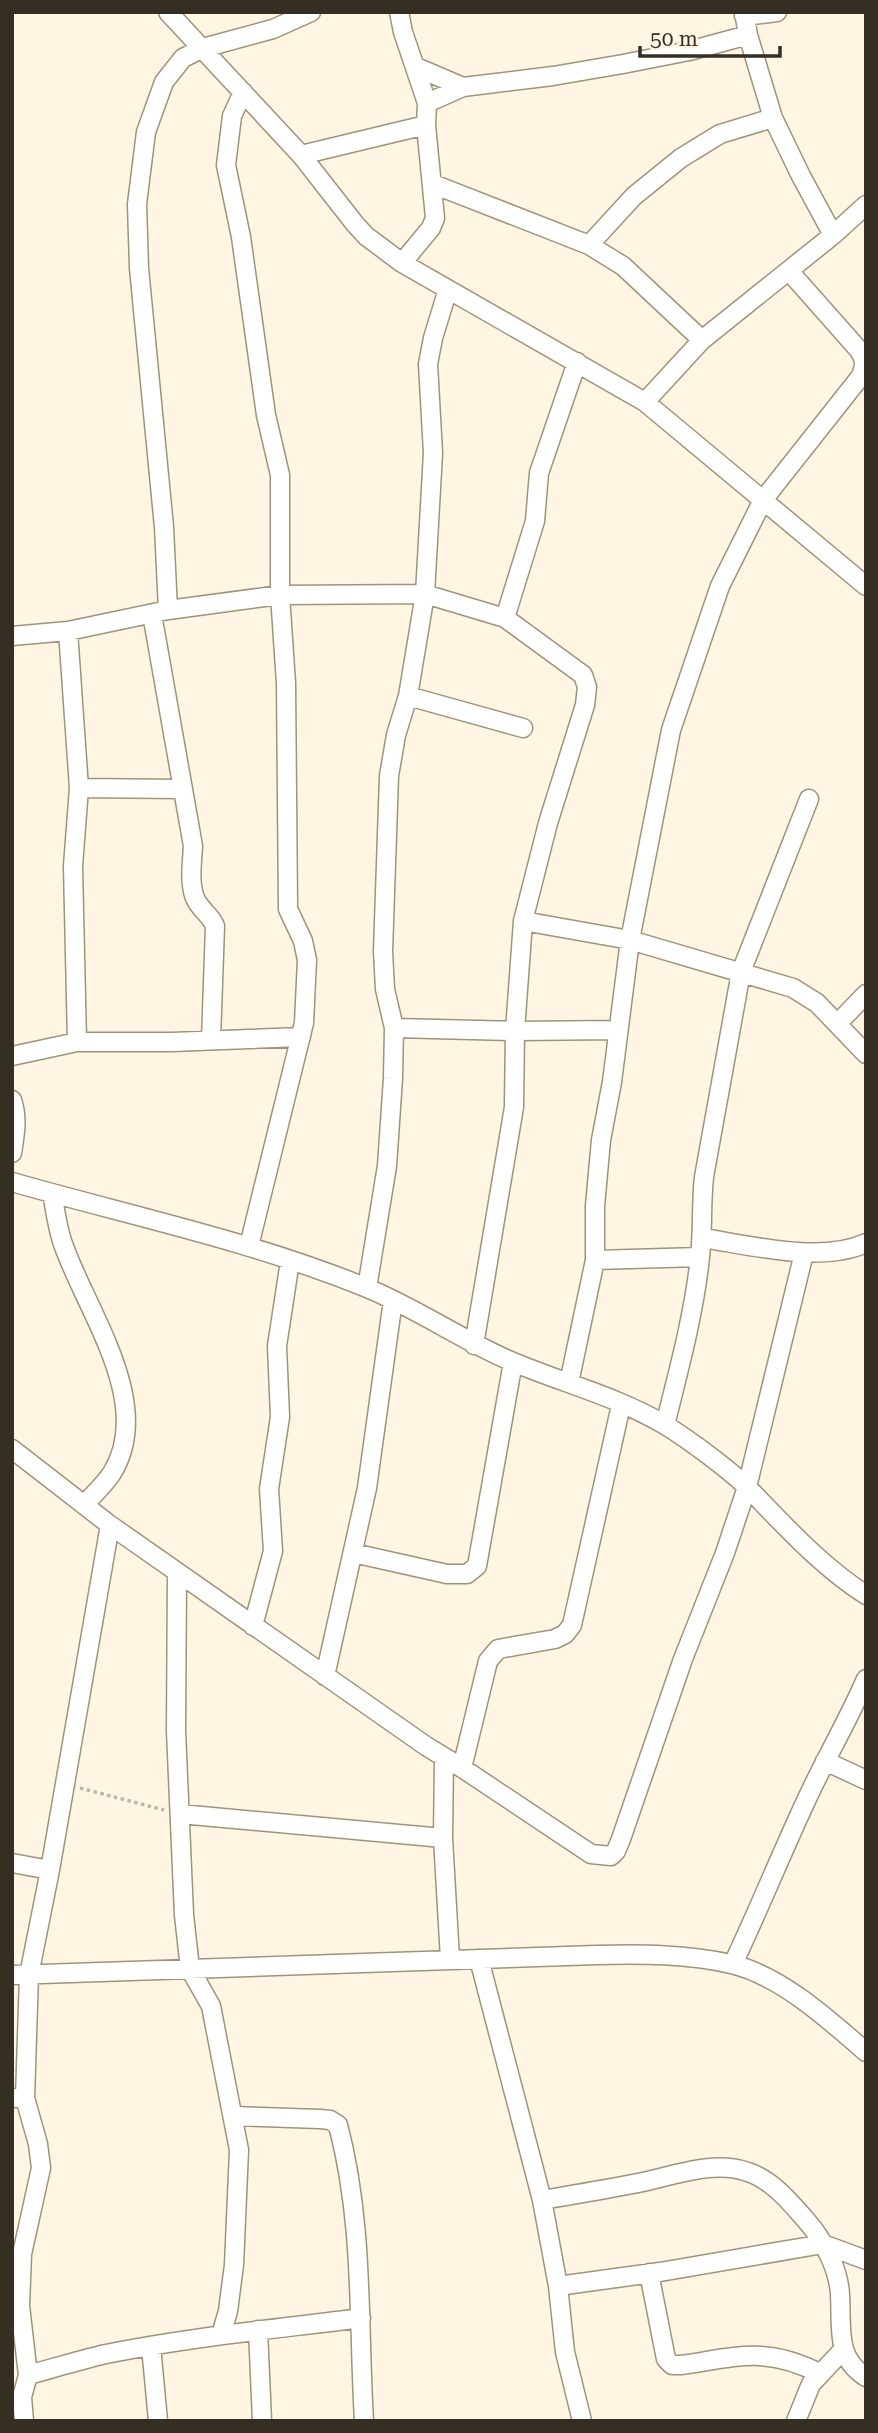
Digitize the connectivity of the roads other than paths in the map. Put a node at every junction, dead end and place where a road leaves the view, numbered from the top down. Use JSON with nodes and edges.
{"nodes":[{"id":1,"x":168,"y":12,"type":"edge"},
{"id":2,"x":312,"y":12,"type":"edge"},
{"id":3,"x":399,"y":12,"type":"edge"},
{"id":4,"x":777,"y":12,"type":"edge"},
{"id":5,"x":744,"y":14,"type":"edge"},
{"id":6,"x":748,"y":35,"type":"junction"},
{"id":7,"x":203,"y":48,"type":"junction"},
{"id":8,"x":416,"y":67,"type":"junction"},
{"id":9,"x":463,"y":87,"type":"junction"},
{"id":10,"x":243,"y":92,"type":"junction"},
{"id":11,"x":428,"y":103,"type":"junction"},
{"id":12,"x":773,"y":118,"type":"junction"},
{"id":13,"x":425,"y":125,"type":"junction"},
{"id":14,"x":301,"y":155,"type":"junction"},
{"id":15,"x":433,"y":184,"type":"junction"},
{"id":16,"x":866,"y":205,"type":"edge"},
{"id":17,"x":833,"y":235,"type":"junction"},
{"id":18,"x":589,"y":244,"type":"junction"},
{"id":19,"x":402,"y":263,"type":"junction"},
{"id":20,"x":789,"y":271,"type":"junction"},
{"id":21,"x":448,"y":289,"type":"junction"},
{"id":22,"x":702,"y":340,"type":"junction"},
{"id":23,"x":577,"y":362,"type":"junction"},
{"id":24,"x":645,"y":402,"type":"junction"},
{"id":25,"x":763,"y":499,"type":"junction"},
{"id":26,"x":866,"y":586,"type":"edge"},
{"id":27,"x":425,"y":594,"type":"junction"},
{"id":28,"x":280,"y":595,"type":"junction"},
{"id":29,"x":160,"y":612,"type":"junction"},
{"id":30,"x":505,"y":618,"type":"junction"},
{"id":31,"x":68,"y":631,"type":"junction"},
{"id":32,"x":12,"y":636,"type":"edge"},
{"id":33,"x":408,"y":696,"type":"junction"},
{"id":34,"x":523,"y":728,"type":"dead end"},
{"id":35,"x":79,"y":788,"type":"junction"},
{"id":36,"x":181,"y":789,"type":"junction"},
{"id":37,"x":810,"y":799,"type":"dead end"},
{"id":38,"x":523,"y":921,"type":"junction"},
{"id":39,"x":630,"y":940,"type":"junction"},
{"id":40,"x":741,"y":972,"type":"junction"},
{"id":41,"x":866,"y":994,"type":"edge"},
{"id":42,"x":838,"y":1023,"type":"junction"},
{"id":43,"x":394,"y":1028,"type":"junction"},
{"id":44,"x":617,"y":1030,"type":"junction"},
{"id":45,"x":515,"y":1031,"type":"junction"},
{"id":46,"x":301,"y":1037,"type":"junction"},
{"id":47,"x":211,"y":1040,"type":"junction"},
{"id":48,"x":77,"y":1042,"type":"junction"},
{"id":49,"x":866,"y":1054,"type":"edge"},
{"id":50,"x":12,"y":1056,"type":"edge"},
{"id":51,"x":12,"y":1100,"type":"edge"},
{"id":52,"x":12,"y":1153,"type":"edge"},
{"id":53,"x":12,"y":1182,"type":"edge"},
{"id":54,"x":52,"y":1193,"type":"junction"},
{"id":55,"x":702,"y":1238,"type":"junction"},
{"id":56,"x":249,"y":1246,"type":"junction"},
{"id":57,"x":862,"y":1249,"type":"edge"},
{"id":58,"x":804,"y":1253,"type":"junction"},
{"id":59,"x":701,"y":1257,"type":"junction"},
{"id":60,"x":596,"y":1260,"type":"junction"},
{"id":61,"x":290,"y":1261,"type":"junction"},
{"id":62,"x":367,"y":1288,"type":"junction"},
{"id":63,"x":393,"y":1300,"type":"junction"},
{"id":64,"x":474,"y":1345,"type":"junction"},
{"id":65,"x":513,"y":1362,"type":"junction"},
{"id":66,"x":569,"y":1383,"type":"junction"},
{"id":67,"x":621,"y":1405,"type":"junction"},
{"id":68,"x":665,"y":1425,"type":"junction"},
{"id":69,"x":12,"y":1449,"type":"edge"},
{"id":70,"x":747,"y":1487,"type":"junction"},
{"id":71,"x":84,"y":1505,"type":"junction"},
{"id":72,"x":110,"y":1525,"type":"junction"},
{"id":73,"x":353,"y":1553,"type":"junction"},
{"id":74,"x":177,"y":1573,"type":"junction"},
{"id":75,"x":866,"y":1595,"type":"edge"},
{"id":76,"x":253,"y":1626,"type":"junction"},
{"id":77,"x":325,"y":1676,"type":"junction"},
{"id":78,"x":866,"y":1679,"type":"edge"},
{"id":79,"x":444,"y":1758,"type":"junction"},
{"id":80,"x":825,"y":1761,"type":"junction"},
{"id":81,"x":462,"y":1768,"type":"junction"},
{"id":82,"x":866,"y":1780,"type":"edge"},
{"id":83,"x":180,"y":1814,"type":"junction"},
{"id":84,"x":443,"y":1839,"type":"junction"},
{"id":85,"x":12,"y":1863,"type":"edge"},
{"id":86,"x":50,"y":1870,"type":"junction"},
{"id":87,"x":450,"y":1959,"type":"junction"},
{"id":88,"x":479,"y":1959,"type":"junction"},
{"id":89,"x":733,"y":1965,"type":"junction"},
{"id":90,"x":190,"y":1969,"type":"junction"},
{"id":91,"x":21,"y":1975,"type":"edge"},
{"id":92,"x":866,"y":2052,"type":"edge"},
{"id":93,"x":19,"y":2098,"type":"edge"},
{"id":94,"x":234,"y":2116,"type":"junction"},
{"id":95,"x":542,"y":2200,"type":"junction"},
{"id":96,"x":822,"y":2244,"type":"junction"},
{"id":97,"x":866,"y":2260,"type":"edge"},
{"id":98,"x":649,"y":2273,"type":"junction"},
{"id":99,"x":16,"y":2284,"type":"edge"},
{"id":100,"x":558,"y":2286,"type":"junction"},
{"id":101,"x":361,"y":2318,"type":"junction"},
{"id":102,"x":258,"y":2330,"type":"junction"},
{"id":103,"x":221,"y":2335,"type":"junction"},
{"id":104,"x":151,"y":2346,"type":"junction"},
{"id":105,"x":843,"y":2350,"type":"junction"},
{"id":106,"x":820,"y":2373,"type":"junction"},
{"id":107,"x":28,"y":2375,"type":"junction"},
{"id":108,"x":866,"y":2376,"type":"edge"},
{"id":109,"x":12,"y":2417,"type":"edge"},
{"id":110,"x":24,"y":2421,"type":"edge"},
{"id":111,"x":158,"y":2421,"type":"edge"},
{"id":112,"x":262,"y":2421,"type":"edge"},
{"id":113,"x":364,"y":2421,"type":"edge"},
{"id":114,"x":582,"y":2421,"type":"edge"},
{"id":115,"x":796,"y":2421,"type":"edge"}],
"edges":[{"from":1,"to":7,"type":"street"},
{"from":2,"to":7,"type":"street"},
{"from":3,"to":8,"type":"street"},
{"from":4,"to":5,"type":"street"},
{"from":5,"to":6,"type":"street"},
{"from":6,"to":9,"type":"street"},
{"from":6,"to":12,"type":"street"},
{"from":7,"to":10,"type":"street"},
{"from":7,"to":29,"type":"street"},
{"from":8,"to":9,"type":"street"},
{"from":8,"to":11,"type":"street"},
{"from":9,"to":11,"type":"street"},
{"from":10,"to":14,"type":"street"},
{"from":10,"to":28,"type":"street"},
{"from":11,"to":13,"type":"street"},
{"from":12,"to":17,"type":"street"},
{"from":12,"to":18,"type":"street"},
{"from":13,"to":14,"type":"street"},
{"from":13,"to":15,"type":"street"},
{"from":14,"to":19,"type":"street"},
{"from":15,"to":18,"type":"street"},
{"from":15,"to":19,"type":"street"},
{"from":16,"to":17,"type":"street"},
{"from":17,"to":20,"type":"street"},
{"from":18,"to":22,"type":"street"},
{"from":19,"to":21,"type":"street"},
{"from":20,"to":22,"type":"street"},
{"from":20,"to":25,"type":"street"},
{"from":21,"to":23,"type":"street"},
{"from":21,"to":27,"type":"street"},
{"from":22,"to":24,"type":"street"},
{"from":23,"to":24,"type":"street"},
{"from":23,"to":30,"type":"street"},
{"from":24,"to":25,"type":"street"},
{"from":25,"to":26,"type":"street"},
{"from":25,"to":39,"type":"street"},
{"from":27,"to":28,"type":"street"},
{"from":27,"to":30,"type":"street"},
{"from":27,"to":33,"type":"street"},
{"from":28,"to":29,"type":"street"},
{"from":28,"to":46,"type":"street"},
{"from":29,"to":31,"type":"street"},
{"from":29,"to":36,"type":"street"},
{"from":30,"to":38,"type":"street"},
{"from":31,"to":32,"type":"street"},
{"from":31,"to":35,"type":"street"},
{"from":33,"to":34,"type":"street"},
{"from":33,"to":43,"type":"street"},
{"from":35,"to":36,"type":"street"},
{"from":35,"to":48,"type":"street"},
{"from":36,"to":47,"type":"street"},
{"from":37,"to":40,"type":"street"},
{"from":38,"to":39,"type":"street"},
{"from":38,"to":45,"type":"street"},
{"from":39,"to":40,"type":"street"},
{"from":39,"to":44,"type":"street"},
{"from":40,"to":42,"type":"street"},
{"from":40,"to":55,"type":"street"},
{"from":41,"to":42,"type":"street"},
{"from":42,"to":49,"type":"street"},
{"from":43,"to":45,"type":"street"},
{"from":43,"to":62,"type":"street"},
{"from":44,"to":45,"type":"street"},
{"from":44,"to":60,"type":"street"},
{"from":45,"to":64,"type":"street"},
{"from":46,"to":47,"type":"street"},
{"from":46,"to":56,"type":"street"},
{"from":47,"to":48,"type":"street"},
{"from":48,"to":50,"type":"street"},
{"from":51,"to":52,"type":"street"},
{"from":53,"to":54,"type":"street"},
{"from":54,"to":56,"type":"street"},
{"from":54,"to":71,"type":"street"},
{"from":55,"to":58,"type":"street"},
{"from":55,"to":59,"type":"street"},
{"from":56,"to":61,"type":"street"},
{"from":57,"to":58,"type":"street"},
{"from":58,"to":70,"type":"street"},
{"from":59,"to":60,"type":"street"},
{"from":59,"to":68,"type":"street"},
{"from":60,"to":66,"type":"street"},
{"from":61,"to":62,"type":"street"},
{"from":61,"to":76,"type":"street"},
{"from":62,"to":63,"type":"street"},
{"from":63,"to":64,"type":"street"},
{"from":63,"to":73,"type":"street"},
{"from":64,"to":65,"type":"street"},
{"from":65,"to":66,"type":"street"},
{"from":65,"to":73,"type":"street"},
{"from":66,"to":67,"type":"street"},
{"from":67,"to":68,"type":"street"},
{"from":67,"to":81,"type":"street"},
{"from":68,"to":70,"type":"street"},
{"from":69,"to":71,"type":"street"},
{"from":70,"to":75,"type":"street"},
{"from":70,"to":81,"type":"street"},
{"from":71,"to":72,"type":"street"},
{"from":72,"to":74,"type":"street"},
{"from":72,"to":86,"type":"street"},
{"from":73,"to":77,"type":"street"},
{"from":74,"to":76,"type":"street"},
{"from":74,"to":83,"type":"street"},
{"from":76,"to":77,"type":"street"},
{"from":77,"to":79,"type":"street"},
{"from":78,"to":80,"type":"street"},
{"from":79,"to":81,"type":"street"},
{"from":79,"to":84,"type":"street"},
{"from":80,"to":82,"type":"street"},
{"from":80,"to":89,"type":"street"},
{"from":83,"to":84,"type":"street"},
{"from":83,"to":90,"type":"street"},
{"from":84,"to":87,"type":"street"},
{"from":85,"to":86,"type":"street"},
{"from":86,"to":91,"type":"street"},
{"from":87,"to":88,"type":"street"},
{"from":87,"to":90,"type":"street"},
{"from":88,"to":89,"type":"street"},
{"from":88,"to":95,"type":"street"},
{"from":89,"to":92,"type":"street"},
{"from":90,"to":91,"type":"street"},
{"from":90,"to":94,"type":"street"},
{"from":91,"to":93,"type":"street"},
{"from":93,"to":99,"type":"street"},
{"from":94,"to":101,"type":"street"},
{"from":94,"to":103,"type":"street"},
{"from":95,"to":96,"type":"street"},
{"from":95,"to":100,"type":"street"},
{"from":96,"to":97,"type":"street"},
{"from":96,"to":98,"type":"street"},
{"from":96,"to":105,"type":"street"},
{"from":98,"to":100,"type":"street"},
{"from":98,"to":106,"type":"street"},
{"from":99,"to":107,"type":"street"},
{"from":100,"to":114,"type":"street"},
{"from":101,"to":102,"type":"street"},
{"from":101,"to":113,"type":"street"},
{"from":102,"to":103,"type":"street"},
{"from":102,"to":112,"type":"street"},
{"from":103,"to":104,"type":"street"},
{"from":104,"to":107,"type":"street"},
{"from":104,"to":111,"type":"street"},
{"from":105,"to":106,"type":"street"},
{"from":105,"to":108,"type":"street"},
{"from":106,"to":115,"type":"street"},
{"from":107,"to":110,"type":"street"},
{"from":109,"to":110,"type":"street"}]}
